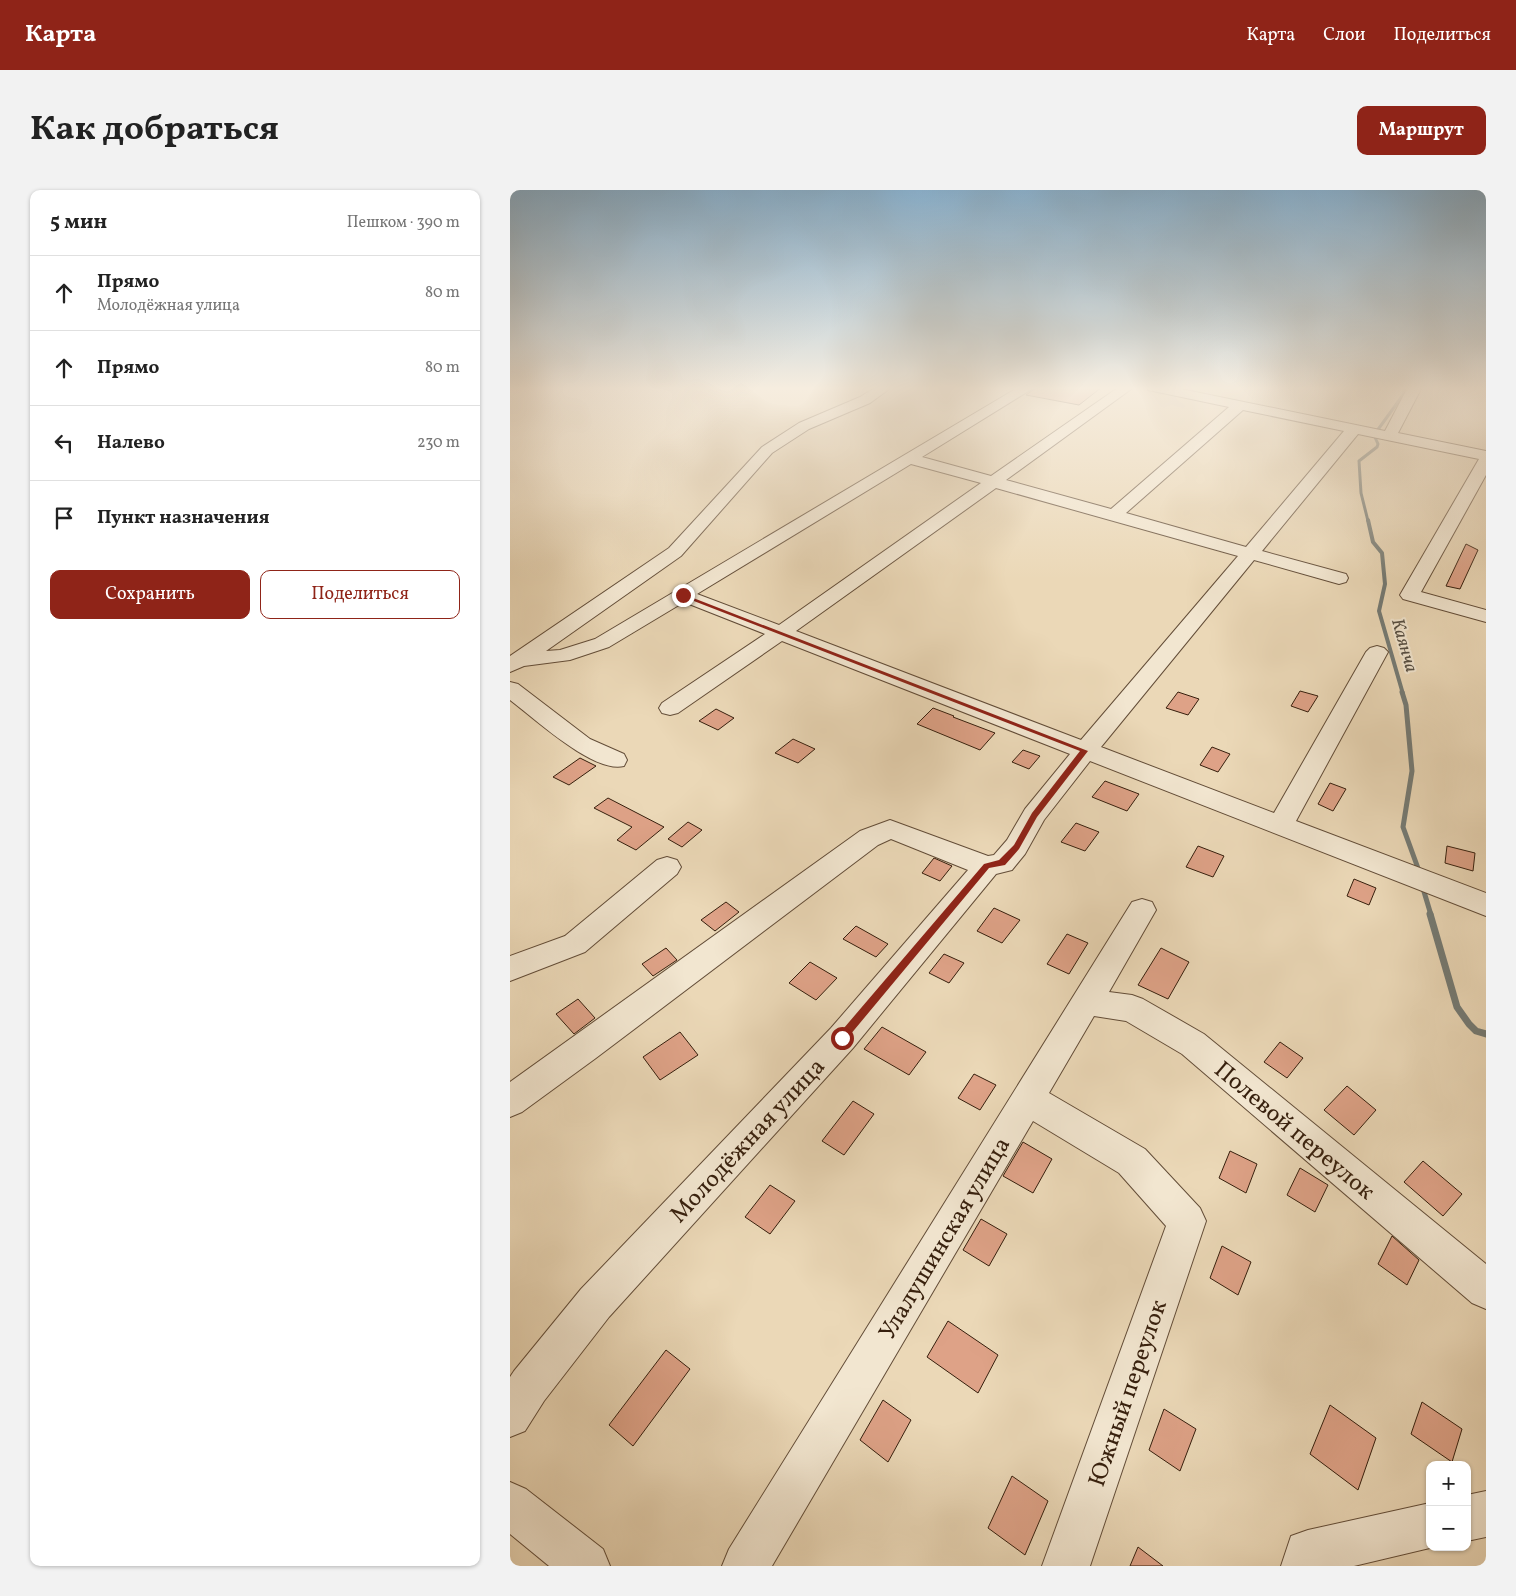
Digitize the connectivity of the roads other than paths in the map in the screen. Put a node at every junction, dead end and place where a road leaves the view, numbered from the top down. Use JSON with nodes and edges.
{"nodes":[{"id":1,"x":766,"y":451,"type":"edge"},
{"id":2,"x":924,"y":451,"type":"edge"},
{"id":3,"x":1038,"y":451,"type":"edge"},
{"id":4,"x":1187,"y":451,"type":"edge"},
{"id":5,"x":1335,"y":451,"type":"edge"},
{"id":6,"x":1463,"y":451,"type":"edge"},
{"id":7,"x":1486,"y":456,"type":"edge"},
{"id":8,"x":911,"y":459,"type":"junction"},
{"id":9,"x":1486,"y":461,"type":"edge"},
{"id":10,"x":995,"y":482,"type":"junction"},
{"id":11,"x":1114,"y":515,"type":"junction"},
{"id":12,"x":1250,"y":553,"type":"junction"},
{"id":13,"x":1339,"y":578,"type":"dead end"},
{"id":14,"x":683,"y":595,"type":"junction"},
{"id":15,"x":1486,"y":616,"type":"edge"},
{"id":16,"x":780,"y":633,"type":"junction"},
{"id":17,"x":1377,"y":652,"type":"dead end"},
{"id":18,"x":515,"y":663,"type":"edge"},
{"id":19,"x":510,"y":689,"type":"edge"},
{"id":20,"x":670,"y":708,"type":"dead end"},
{"id":21,"x":1085,"y":751,"type":"junction"},
{"id":22,"x":615,"y":760,"type":"dead end"},
{"id":23,"x":1280,"y":826,"type":"junction"},
{"id":24,"x":987,"y":866,"type":"junction"},
{"id":25,"x":667,"y":868,"type":"dead end"},
{"id":26,"x":1486,"y":905,"type":"edge"},
{"id":27,"x":1142,"y":910,"type":"dead end"},
{"id":28,"x":510,"y":969,"type":"edge"},
{"id":29,"x":1088,"y":1002,"type":"junction"},
{"id":30,"x":1028,"y":1100,"type":"junction"},
{"id":31,"x":510,"y":1101,"type":"edge"},
{"id":32,"x":1486,"y":1290,"type":"edge"},
{"id":33,"x":510,"y":1416,"type":"edge"},
{"id":34,"x":510,"y":1505,"type":"edge"},
{"id":35,"x":1486,"y":1514,"type":"edge"},
{"id":36,"x":1471,"y":1517,"type":"edge"},
{"id":37,"x":1426,"y":1527,"type":"edge"},
{"id":38,"x":586,"y":1566,"type":"edge"},
{"id":39,"x":746,"y":1566,"type":"edge"},
{"id":40,"x":1066,"y":1566,"type":"edge"},
{"id":41,"x":1305,"y":1566,"type":"edge"}],
"edges":[{"from":1,"to":18,"type":"street"},
{"from":2,"to":8,"type":"street"},
{"from":3,"to":10,"type":"street"},
{"from":4,"to":11,"type":"street"},
{"from":5,"to":12,"type":"street"},
{"from":6,"to":7,"type":"street"},
{"from":8,"to":10,"type":"street"},
{"from":8,"to":14,"type":"street"},
{"from":9,"to":15,"type":"street"},
{"from":10,"to":11,"type":"street"},
{"from":10,"to":16,"type":"street"},
{"from":11,"to":12,"type":"street"},
{"from":12,"to":13,"type":"street"},
{"from":12,"to":21,"type":"street"},
{"from":14,"to":16,"type":"street"},
{"from":14,"to":18,"type":"street"},
{"from":16,"to":20,"type":"street"},
{"from":16,"to":21,"type":"street"},
{"from":17,"to":23,"type":"street"},
{"from":19,"to":22,"type":"street"},
{"from":21,"to":23,"type":"street"},
{"from":21,"to":24,"type":"street"},
{"from":23,"to":26,"type":"street"},
{"from":24,"to":31,"type":"street"},
{"from":24,"to":33,"type":"street","name":"Молодёжная улица"},
{"from":25,"to":28,"type":"street"},
{"from":27,"to":29,"type":"street","name":"Улалушинская улица"},
{"from":29,"to":30,"type":"street","name":"Улалушинская улица"},
{"from":29,"to":32,"type":"street","name":"Полевой переулок"},
{"from":30,"to":39,"type":"street","name":"Улалушинская улица"},
{"from":30,"to":40,"type":"street","name":"Южный переулок"},
{"from":34,"to":38,"type":"street"},
{"from":35,"to":36,"type":"street"},
{"from":37,"to":41,"type":"street"}]}
